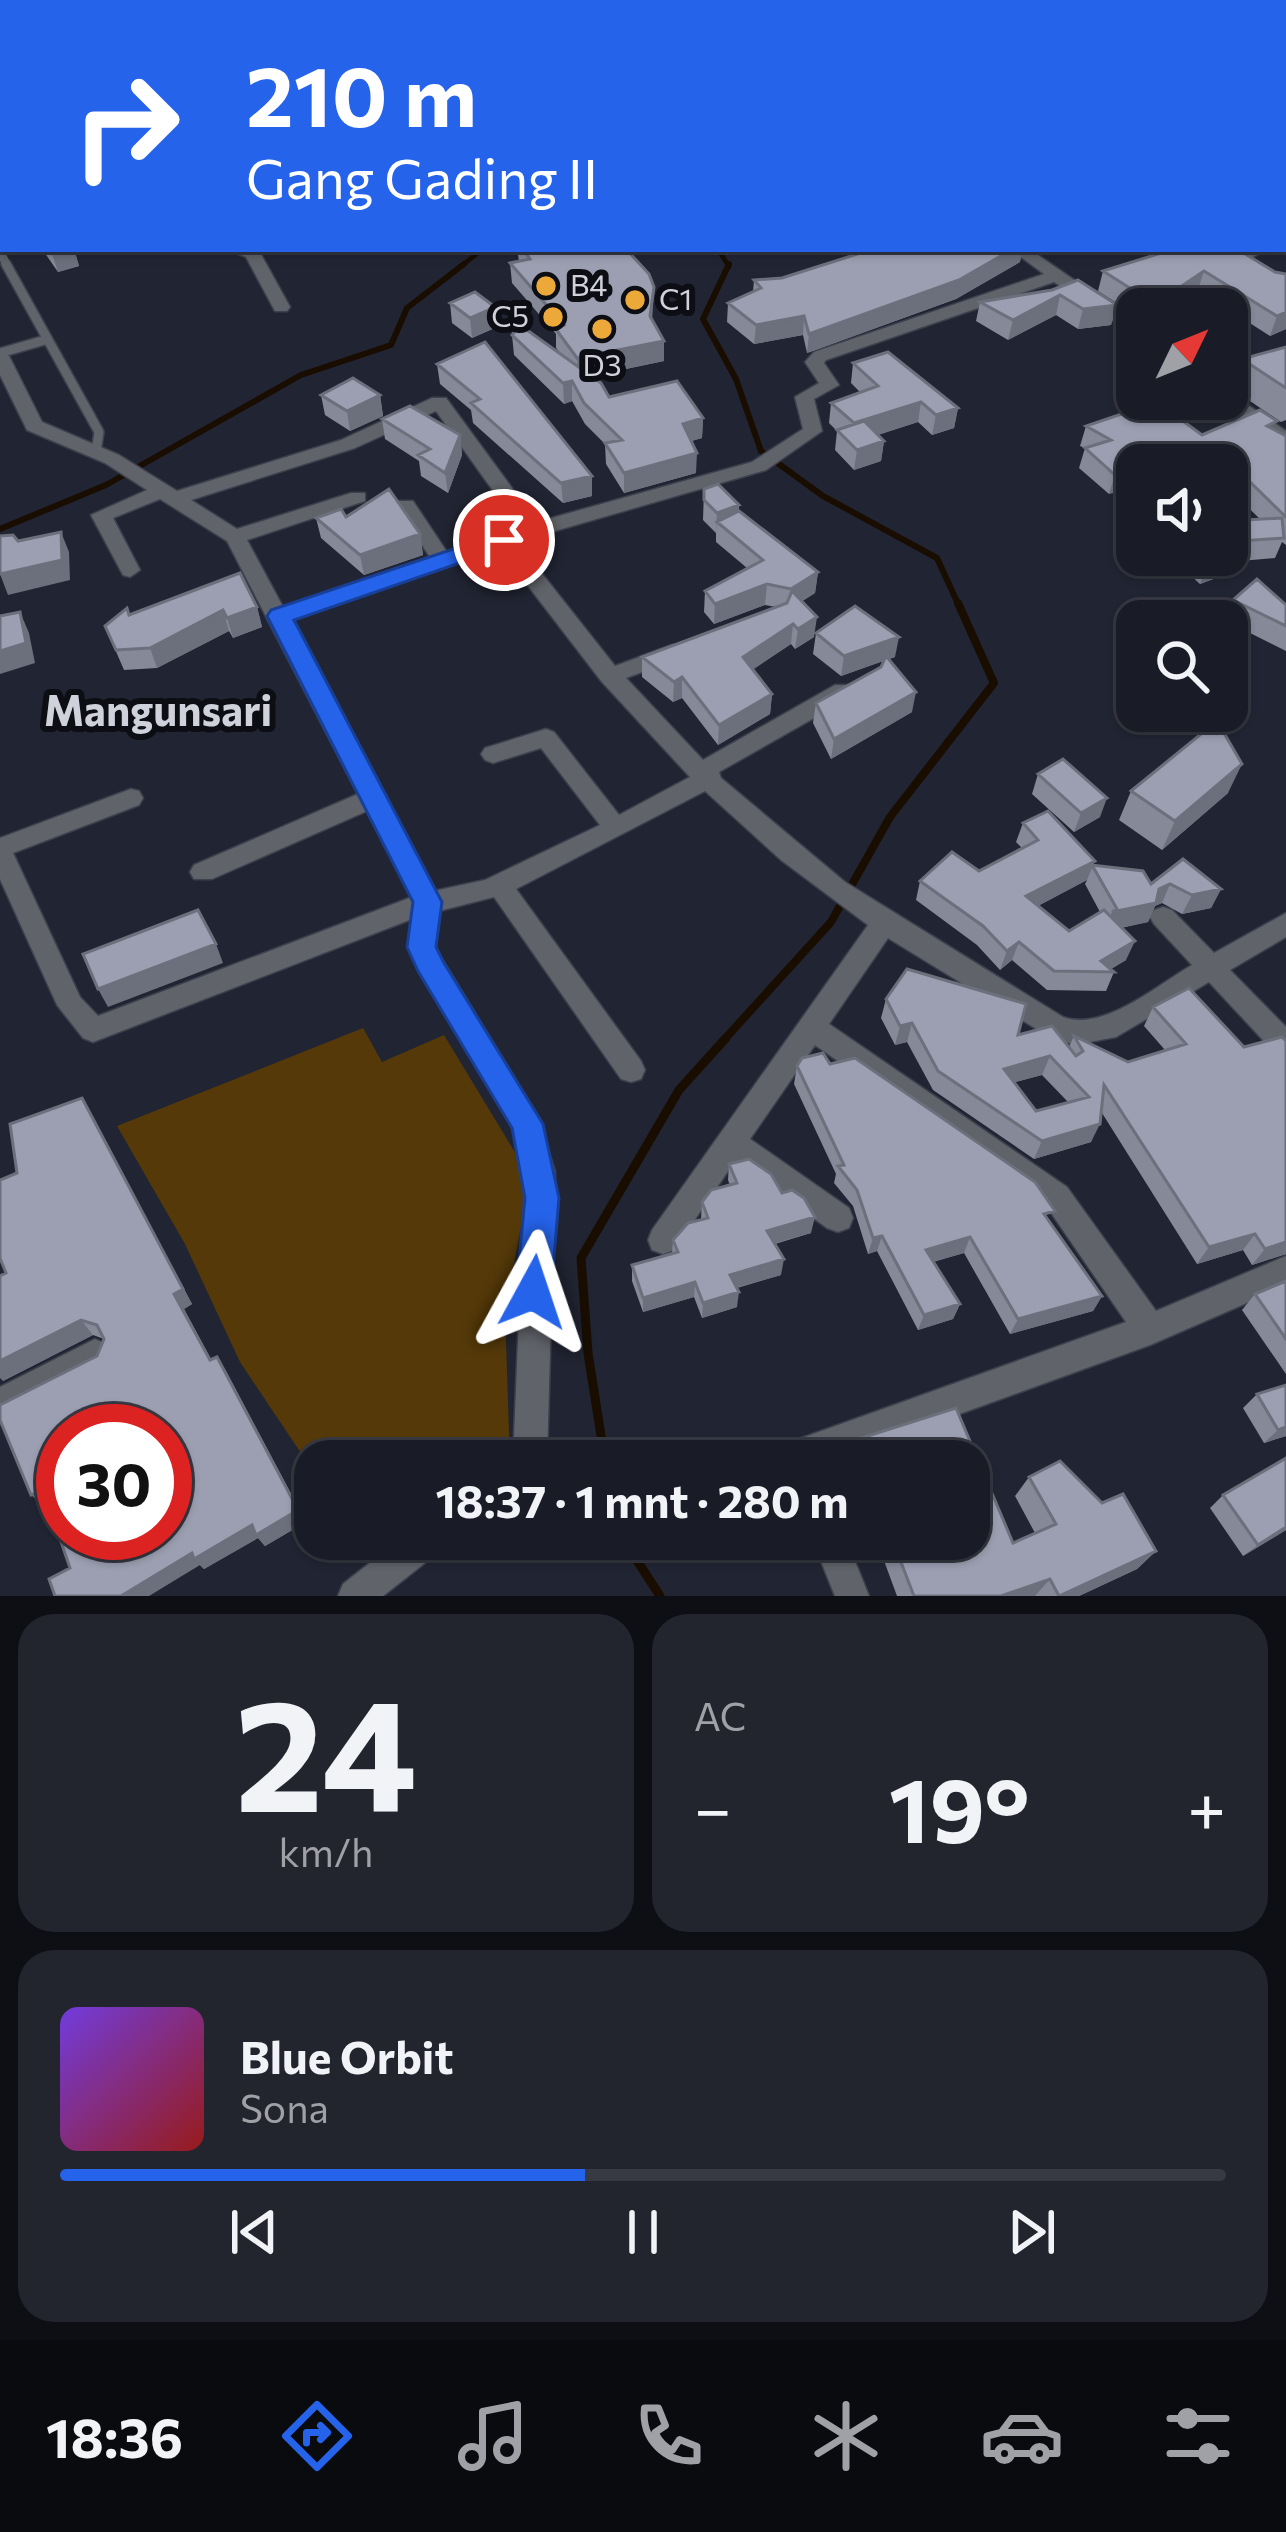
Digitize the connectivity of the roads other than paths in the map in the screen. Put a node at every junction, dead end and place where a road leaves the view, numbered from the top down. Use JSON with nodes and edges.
{"nodes":[{"id":1,"x":4,"y":252,"type":"edge"},
{"id":2,"x":248,"y":252,"type":"edge"},
{"id":3,"x":1022,"y":252,"type":"edge"},
{"id":4,"x":1233,"y":253,"type":"edge"},
{"id":5,"x":1259,"y":270,"type":"edge"},
{"id":6,"x":1055,"y":275,"type":"junction"},
{"id":7,"x":1093,"y":281,"type":"dead end"},
{"id":8,"x":1073,"y":288,"type":"junction"},
{"id":9,"x":281,"y":307,"type":"dead end"},
{"id":10,"x":1116,"y":317,"type":"edge"},
{"id":11,"x":45,"y":340,"type":"junction"},
{"id":12,"x":1,"y":359,"type":"edge"},
{"id":13,"x":8,"y":390,"type":"edge"},
{"id":14,"x":1244,"y":420,"type":"edge"},
{"id":15,"x":1286,"y":440,"type":"edge"},
{"id":16,"x":104,"y":456,"type":"junction"},
{"id":17,"x":163,"y":490,"type":"junction"},
{"id":18,"x":358,"y":497,"type":"dead end"},
{"id":19,"x":406,"y":506,"type":"edge"},
{"id":20,"x":532,"y":530,"type":"junction"},
{"id":21,"x":235,"y":536,"type":"junction"},
{"id":22,"x":504,"y":540,"type":"junction"},
{"id":23,"x":442,"y":560,"type":"junction"},
{"id":24,"x":130,"y":570,"type":"dead end"},
{"id":25,"x":279,"y":616,"type":"junction"},
{"id":26,"x":693,"y":645,"type":"edge"},
{"id":27,"x":610,"y":676,"type":"junction"},
{"id":28,"x":867,"y":677,"type":"edge"},
{"id":29,"x":493,"y":754,"type":"dead end"},
{"id":30,"x":707,"y":773,"type":"junction"},
{"id":31,"x":131,"y":798,"type":"dead end"},
{"id":32,"x":370,"y":799,"type":"junction"},
{"id":33,"x":614,"y":826,"type":"junction"},
{"id":34,"x":0,"y":850,"type":"edge"},
{"id":35,"x":202,"y":872,"type":"dead end"},
{"id":36,"x":499,"y":884,"type":"junction"},
{"id":37,"x":7,"y":885,"type":"edge"},
{"id":38,"x":428,"y":902,"type":"junction"},
{"id":39,"x":875,"y":916,"type":"junction"},
{"id":40,"x":1163,"y":917,"type":"dead end"},
{"id":41,"x":1286,"y":924,"type":"edge"},
{"id":42,"x":1210,"y":965,"type":"junction"},
{"id":43,"x":812,"y":1028,"type":"junction"},
{"id":44,"x":1286,"y":1046,"type":"edge"},
{"id":45,"x":632,"y":1070,"type":"dead end"},
{"id":46,"x":732,"y":1142,"type":"junction"},
{"id":47,"x":838,"y":1218,"type":"dead end"},
{"id":48,"x":663,"y":1240,"type":"dead end"},
{"id":49,"x":1286,"y":1270,"type":"edge"},
{"id":50,"x":1150,"y":1329,"type":"junction"},
{"id":51,"x":95,"y":1355,"type":"edge"},
{"id":52,"x":0,"y":1404,"type":"edge"},
{"id":53,"x":531,"y":1440,"type":"edge"},
{"id":54,"x":848,"y":1440,"type":"edge"},
{"id":55,"x":401,"y":1560,"type":"edge"},
{"id":56,"x":837,"y":1560,"type":"edge"},
{"id":57,"x":355,"y":1596,"type":"edge"},
{"id":58,"x":852,"y":1596,"type":"edge"}],
"edges":[{"from":1,"to":11,"type":"lane"},
{"from":2,"to":9,"type":"street"},
{"from":3,"to":6,"type":"street"},
{"from":4,"to":5,"type":"street"},
{"from":6,"to":8,"type":"street"},
{"from":6,"to":20,"type":"street"},
{"from":7,"to":8,"type":"street"},
{"from":8,"to":10,"type":"street"},
{"from":11,"to":12,"type":"lane"},
{"from":11,"to":16,"type":"lane"},
{"from":12,"to":13,"type":"street"},
{"from":13,"to":16,"type":"street"},
{"from":14,"to":15,"type":"street"},
{"from":16,"to":17,"type":"street"},
{"from":17,"to":20,"type":"street"},
{"from":17,"to":21,"type":"street"},
{"from":17,"to":24,"type":"street"},
{"from":18,"to":21,"type":"street"},
{"from":19,"to":23,"type":"street"},
{"from":20,"to":22,"type":"street"},
{"from":21,"to":25,"type":"street"},
{"from":22,"to":23,"type":"street"},
{"from":22,"to":27,"type":"street"},
{"from":23,"to":25,"type":"street"},
{"from":25,"to":32,"type":"street"},
{"from":26,"to":27,"type":"street"},
{"from":27,"to":30,"type":"street"},
{"from":28,"to":30,"type":"street"},
{"from":29,"to":33,"type":"street"},
{"from":30,"to":33,"type":"street"},
{"from":30,"to":39,"type":"street"},
{"from":31,"to":34,"type":"street"},
{"from":32,"to":35,"type":"street"},
{"from":32,"to":38,"type":"street"},
{"from":33,"to":36,"type":"street"},
{"from":34,"to":37,"type":"street"},
{"from":36,"to":38,"type":"street"},
{"from":36,"to":45,"type":"street"},
{"from":37,"to":38,"type":"street"},
{"from":38,"to":53,"type":"street"},
{"from":39,"to":42,"type":"street"},
{"from":39,"to":43,"type":"street"},
{"from":40,"to":42,"type":"street"},
{"from":41,"to":42,"type":"street"},
{"from":42,"to":44,"type":"street"},
{"from":43,"to":46,"type":"street"},
{"from":43,"to":50,"type":"street"},
{"from":46,"to":47,"type":"street"},
{"from":46,"to":48,"type":"street"},
{"from":49,"to":50,"type":"street"},
{"from":50,"to":54,"type":"street"},
{"from":51,"to":52,"type":"street"},
{"from":55,"to":57,"type":"street"},
{"from":56,"to":58,"type":"street"}]}
